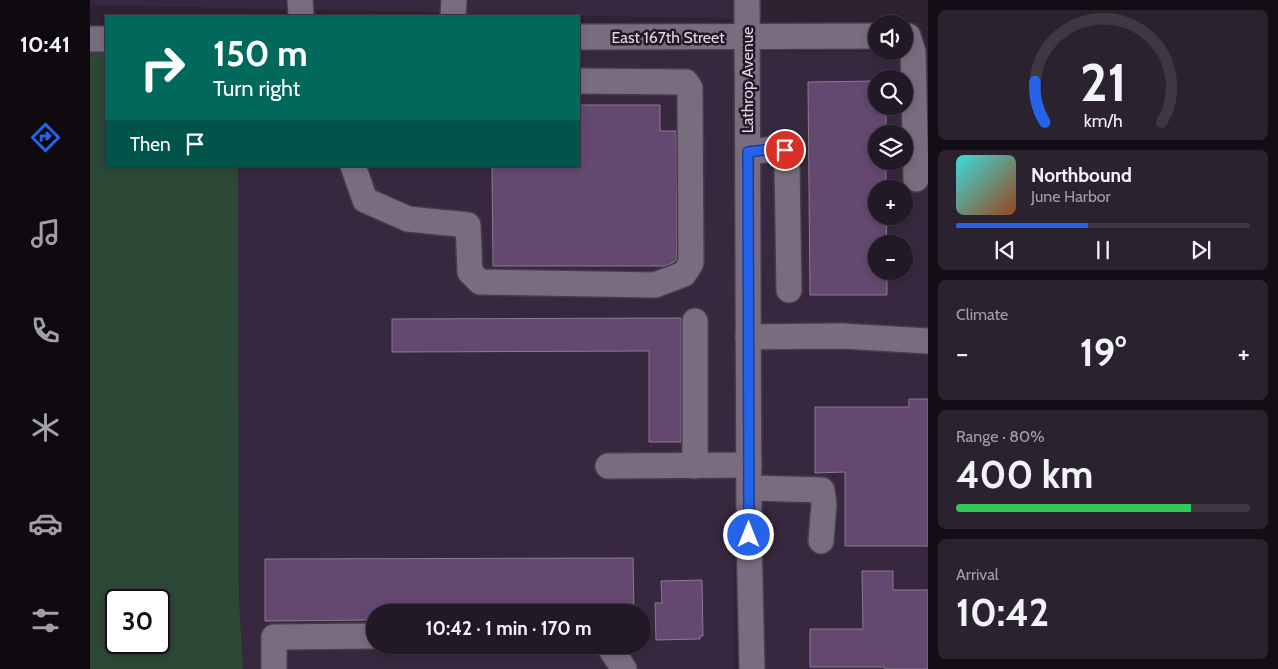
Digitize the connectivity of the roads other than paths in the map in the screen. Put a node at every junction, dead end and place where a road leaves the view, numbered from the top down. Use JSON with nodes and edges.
{"nodes":[{"id":1,"x":300,"y":0,"type":"edge"},
{"id":2,"x":454,"y":0,"type":"edge"},
{"id":3,"x":747,"y":0,"type":"edge"},
{"id":4,"x":301,"y":15,"type":"edge"},
{"id":5,"x":453,"y":15,"type":"edge"},
{"id":6,"x":868,"y":36,"type":"edge"},
{"id":7,"x":580,"y":37,"type":"edge"},
{"id":8,"x":747,"y":37,"type":"junction"},
{"id":9,"x":90,"y":39,"type":"edge"},
{"id":10,"x":105,"y":39,"type":"edge"},
{"id":11,"x":913,"y":52,"type":"edge"},
{"id":12,"x":580,"y":81,"type":"edge"},
{"id":13,"x":748,"y":152,"type":"junction"},
{"id":14,"x":352,"y":167,"type":"edge"},
{"id":15,"x":916,"y":179,"type":"dead end"},
{"id":16,"x":789,"y":290,"type":"dead end"},
{"id":17,"x":695,"y":321,"type":"dead end"},
{"id":18,"x":748,"y":338,"type":"junction"},
{"id":19,"x":928,"y":340,"type":"edge"},
{"id":20,"x":608,"y":466,"type":"dead end"},
{"id":21,"x":695,"y":466,"type":"junction"},
{"id":22,"x":749,"y":477,"type":"junction"},
{"id":23,"x":822,"y":542,"type":"dead end"},
{"id":24,"x":366,"y":636,"type":"edge"},
{"id":25,"x":614,"y":654,"type":"edge"},
{"id":26,"x":274,"y":669,"type":"edge"},
{"id":27,"x":624,"y":669,"type":"edge"},
{"id":28,"x":752,"y":669,"type":"edge"}],
"edges":[{"from":1,"to":4,"type":"street"},
{"from":2,"to":5,"type":"street"},
{"from":3,"to":8,"type":"street","name":"Lathrop Avenue"},
{"from":6,"to":8,"type":"street","name":"East 167th Street"},
{"from":7,"to":8,"type":"street","name":"East 167th Street"},
{"from":8,"to":13,"type":"street","name":"Lathrop Avenue"},
{"from":9,"to":10,"type":"street"},
{"from":11,"to":15,"type":"street"},
{"from":12,"to":14,"type":"street"},
{"from":13,"to":16,"type":"street"},
{"from":13,"to":18,"type":"street","name":"Lathrop Avenue"},
{"from":17,"to":21,"type":"street"},
{"from":18,"to":19,"type":"street"},
{"from":18,"to":22,"type":"street","name":"Lathrop Avenue"},
{"from":20,"to":21,"type":"street"},
{"from":21,"to":22,"type":"street"},
{"from":22,"to":23,"type":"street"},
{"from":22,"to":28,"type":"street","name":"Lathrop Avenue"},
{"from":24,"to":26,"type":"street"},
{"from":25,"to":27,"type":"street"}]}
